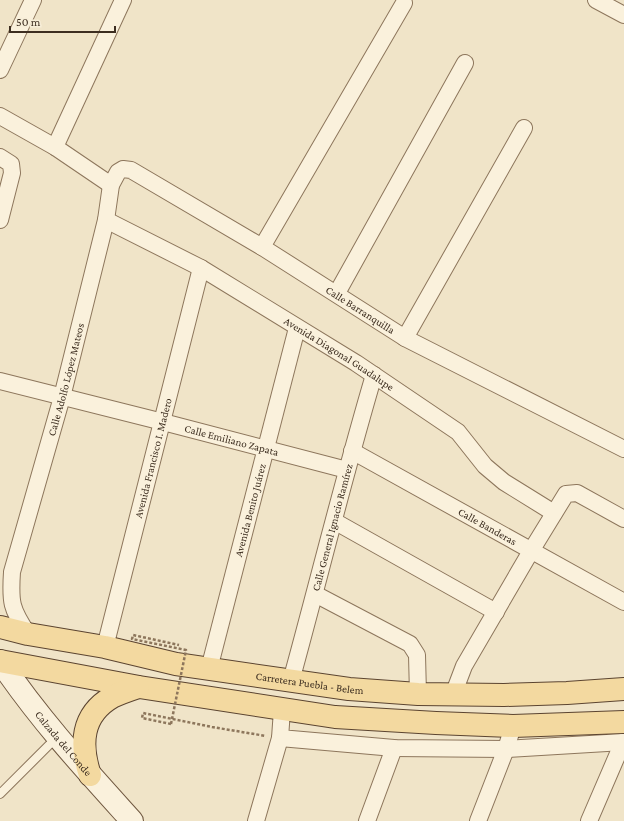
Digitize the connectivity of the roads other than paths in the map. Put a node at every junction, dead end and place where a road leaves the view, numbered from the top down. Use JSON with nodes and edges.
{"nodes":[{"id":1,"x":32,"y":0,"type":"edge"},
{"id":2,"x":123,"y":0,"type":"edge"},
{"id":3,"x":596,"y":0,"type":"edge"},
{"id":4,"x":404,"y":3,"type":"dead end"},
{"id":5,"x":624,"y":15,"type":"edge"},
{"id":6,"x":465,"y":63,"type":"dead end"},
{"id":7,"x":0,"y":70,"type":"edge"},
{"id":8,"x":0,"y":116,"type":"edge"},
{"id":9,"x":524,"y":128,"type":"dead end"},
{"id":10,"x":55,"y":147,"type":"junction"},
{"id":11,"x":5,"y":160,"type":"edge"},
{"id":12,"x":111,"y":185,"type":"junction"},
{"id":13,"x":0,"y":220,"type":"edge"},
{"id":14,"x":106,"y":220,"type":"junction"},
{"id":15,"x":262,"y":246,"type":"junction"},
{"id":16,"x":201,"y":268,"type":"junction"},
{"id":17,"x":337,"y":293,"type":"junction"},
{"id":18,"x":297,"y":328,"type":"junction"},
{"id":19,"x":405,"y":338,"type":"junction"},
{"id":20,"x":374,"y":375,"type":"junction"},
{"id":21,"x":0,"y":381,"type":"edge"},
{"id":22,"x":62,"y":397,"type":"junction"},
{"id":23,"x":163,"y":422,"type":"junction"},
{"id":24,"x":265,"y":449,"type":"junction"},
{"id":25,"x":624,"y":449,"type":"edge"},
{"id":26,"x":352,"y":451,"type":"junction"},
{"id":27,"x":346,"y":470,"type":"junction"},
{"id":28,"x":554,"y":513,"type":"junction"},
{"id":29,"x":624,"y":520,"type":"edge"},
{"id":30,"x":334,"y":521,"type":"junction"},
{"id":31,"x":532,"y":551,"type":"junction"},
{"id":32,"x":6,"y":576,"type":"edge"},
{"id":33,"x":314,"y":594,"type":"junction"},
{"id":34,"x":624,"y":602,"type":"edge"},
{"id":35,"x":496,"y":612,"type":"junction"},
{"id":36,"x":0,"y":627,"type":"edge"},
{"id":37,"x":28,"y":634,"type":"junction"},
{"id":38,"x":105,"y":647,"type":"junction"},
{"id":39,"x":0,"y":661,"type":"edge"},
{"id":40,"x":209,"y":669,"type":"junction"},
{"id":41,"x":291,"y":681,"type":"junction"},
{"id":42,"x":139,"y":687,"type":"junction"},
{"id":43,"x":624,"y":689,"type":"edge"},
{"id":44,"x":418,"y":694,"type":"junction"},
{"id":45,"x":453,"y":694,"type":"junction"},
{"id":46,"x":282,"y":710,"type":"junction"},
{"id":47,"x":560,"y":724,"type":"junction"},
{"id":48,"x":513,"y":726,"type":"junction"},
{"id":49,"x":624,"y":735,"type":"edge"},
{"id":50,"x":57,"y":737,"type":"junction"},
{"id":51,"x":280,"y":738,"type":"junction"},
{"id":52,"x":563,"y":746,"type":"junction"},
{"id":53,"x":394,"y":748,"type":"junction"},
{"id":54,"x":506,"y":749,"type":"junction"},
{"id":55,"x":90,"y":775,"type":"junction"},
{"id":56,"x":0,"y":794,"type":"edge"},
{"id":57,"x":132,"y":821,"type":"edge"},
{"id":58,"x":256,"y":821,"type":"edge"},
{"id":59,"x":367,"y":821,"type":"edge"},
{"id":60,"x":478,"y":821,"type":"edge"},
{"id":61,"x":589,"y":821,"type":"edge"}],
"edges":[{"from":1,"to":7,"type":"street"},
{"from":2,"to":10,"type":"street"},
{"from":3,"to":5,"type":"street"},
{"from":4,"to":15,"type":"street"},
{"from":6,"to":17,"type":"street"},
{"from":8,"to":10,"type":"street"},
{"from":9,"to":19,"type":"street"},
{"from":10,"to":12,"type":"street"},
{"from":11,"to":13,"type":"street"},
{"from":12,"to":14,"type":"street","name":"Calle Adolfo López Mateos"},
{"from":12,"to":15,"type":"street","name":"Calle Barranquilla"},
{"from":14,"to":16,"type":"street","name":"Avenida Diagonal Guadalupe"},
{"from":14,"to":22,"type":"street","name":"Calle Adolfo López Mateos"},
{"from":15,"to":17,"type":"street","name":"Calle Barranquilla"},
{"from":16,"to":18,"type":"street","name":"Avenida Diagonal Guadalupe"},
{"from":16,"to":23,"type":"street","name":"Avenida Francisco I. Madero"},
{"from":17,"to":19,"type":"street","name":"Calle Barranquilla"},
{"from":18,"to":20,"type":"street","name":"Avenida Diagonal Guadalupe"},
{"from":18,"to":24,"type":"street","name":"Avenida Benito Juárez"},
{"from":19,"to":25,"type":"street","name":"Calle Barranquilla"},
{"from":20,"to":26,"type":"street","name":"Calle General Ignacio Ramírez"},
{"from":20,"to":28,"type":"street","name":"Avenida Diagonal Guadalupe"},
{"from":21,"to":22,"type":"street","name":"Calle Emiliano Zapata"},
{"from":22,"to":23,"type":"street","name":"Calle Emiliano Zapata"},
{"from":22,"to":32,"type":"street","name":"Calle Adolfo López Mateos"},
{"from":23,"to":24,"type":"street","name":"Calle Emiliano Zapata"},
{"from":23,"to":38,"type":"street","name":"Avenida Francisco I. Madero"},
{"from":24,"to":27,"type":"street","name":"Calle Emiliano Zapata"},
{"from":24,"to":40,"type":"street","name":"Avenida Benito Juárez"},
{"from":26,"to":27,"type":"street","name":"Calle General Ignacio Ramírez"},
{"from":26,"to":31,"type":"street","name":"Calle Banderas"},
{"from":27,"to":30,"type":"street","name":"Calle General Ignacio Ramírez"},
{"from":28,"to":29,"type":"street"},
{"from":28,"to":31,"type":"street"},
{"from":30,"to":33,"type":"street","name":"Calle General Ignacio Ramírez"},
{"from":30,"to":35,"type":"street"},
{"from":31,"to":34,"type":"street","name":"Calle Banderas"},
{"from":31,"to":35,"type":"street"},
{"from":32,"to":37,"type":"street","name":"Calle Adolfo López Mateos"},
{"from":33,"to":41,"type":"street","name":"Calle General Ignacio Ramírez"},
{"from":33,"to":44,"type":"street"},
{"from":35,"to":45,"type":"street"},
{"from":36,"to":37,"type":"main road","name":"Carretera Puebla - Belem"},
{"from":37,"to":38,"type":"main road","name":"Carretera Puebla - Belem"},
{"from":38,"to":40,"type":"main road","name":"Carretera Puebla - Belem"},
{"from":39,"to":42,"type":"main road"},
{"from":39,"to":50,"type":"street","name":"Calzada del Conde"},
{"from":40,"to":41,"type":"main road","name":"Carretera Puebla - Belem"},
{"from":41,"to":44,"type":"main road","name":"Carretera Puebla - Belem"},
{"from":42,"to":46,"type":"main road"},
{"from":42,"to":55,"type":"main road"},
{"from":43,"to":45,"type":"main road","name":"Carretera Puebla - Belem"},
{"from":44,"to":45,"type":"main road","name":"Carretera Puebla - Belem"},
{"from":46,"to":48,"type":"main road"},
{"from":46,"to":51,"type":"street"},
{"from":47,"to":48,"type":"main road"},
{"from":47,"to":49,"type":"main road"},
{"from":47,"to":52,"type":"street"},
{"from":48,"to":54,"type":"street"},
{"from":49,"to":52,"type":"street"},
{"from":49,"to":61,"type":"street"},
{"from":50,"to":55,"type":"street","name":"Calzada del Conde"},
{"from":50,"to":56,"type":"lane"},
{"from":51,"to":53,"type":"street"},
{"from":51,"to":58,"type":"street"},
{"from":52,"to":54,"type":"street"},
{"from":53,"to":54,"type":"street"},
{"from":53,"to":59,"type":"street"},
{"from":54,"to":60,"type":"street"},
{"from":55,"to":57,"type":"street","name":"Calzada del Conde"}]}
